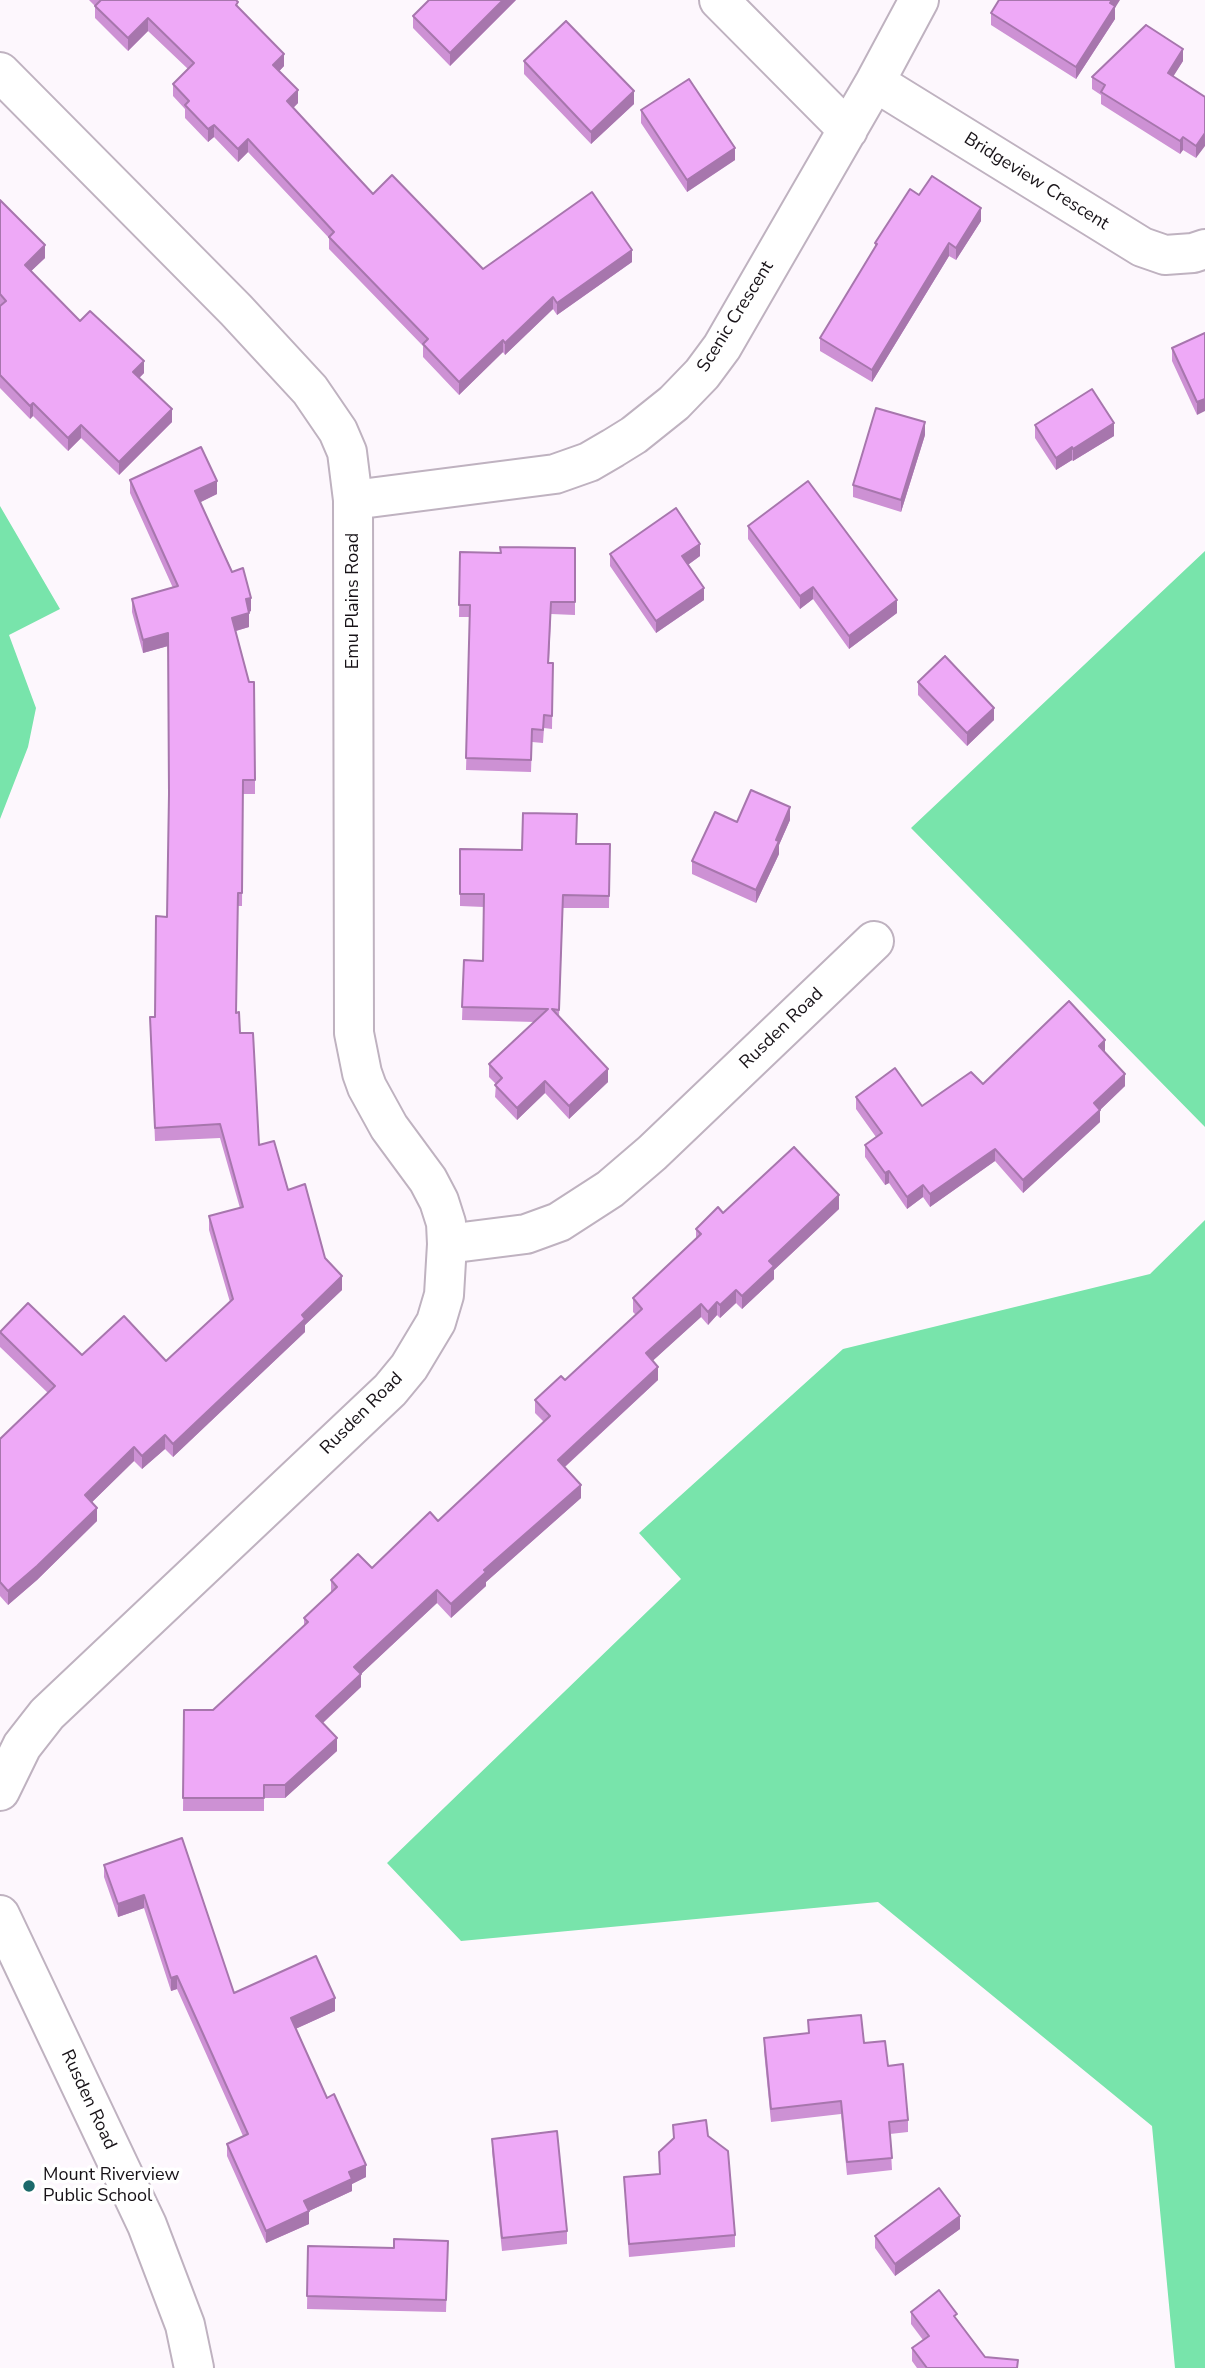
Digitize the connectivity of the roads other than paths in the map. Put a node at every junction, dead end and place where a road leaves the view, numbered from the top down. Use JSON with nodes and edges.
{"nodes":[{"id":1,"x":719,"y":0,"type":"edge"},
{"id":2,"x":919,"y":0,"type":"edge"},
{"id":3,"x":0,"y":72,"type":"edge"},
{"id":4,"x":875,"y":82,"type":"junction"},
{"id":5,"x":848,"y":130,"type":"junction"},
{"id":6,"x":1205,"y":249,"type":"edge"},
{"id":7,"x":354,"y":500,"type":"junction"},
{"id":8,"x":874,"y":942,"type":"dead end"},
{"id":9,"x":447,"y":1244,"type":"junction"},
{"id":10,"x":0,"y":1791,"type":"edge"},
{"id":11,"x":0,"y":1914,"type":"edge"},
{"id":12,"x":194,"y":2368,"type":"edge"}],
"edges":[{"from":1,"to":5,"type":"street"},
{"from":2,"to":4,"type":"street","name":"Scenic Crescent"},
{"from":3,"to":7,"type":"street","name":"Emu Plains Road"},
{"from":4,"to":5,"type":"street","name":"Scenic Crescent"},
{"from":4,"to":6,"type":"street","name":"Bridgeview Crescent"},
{"from":5,"to":7,"type":"street","name":"Scenic Crescent"},
{"from":7,"to":9,"type":"street","name":"Emu Plains Road"},
{"from":8,"to":9,"type":"street","name":"Rusden Road"},
{"from":9,"to":10,"type":"street","name":"Rusden Road"},
{"from":11,"to":12,"type":"street","name":"Rusden Road"}]}
